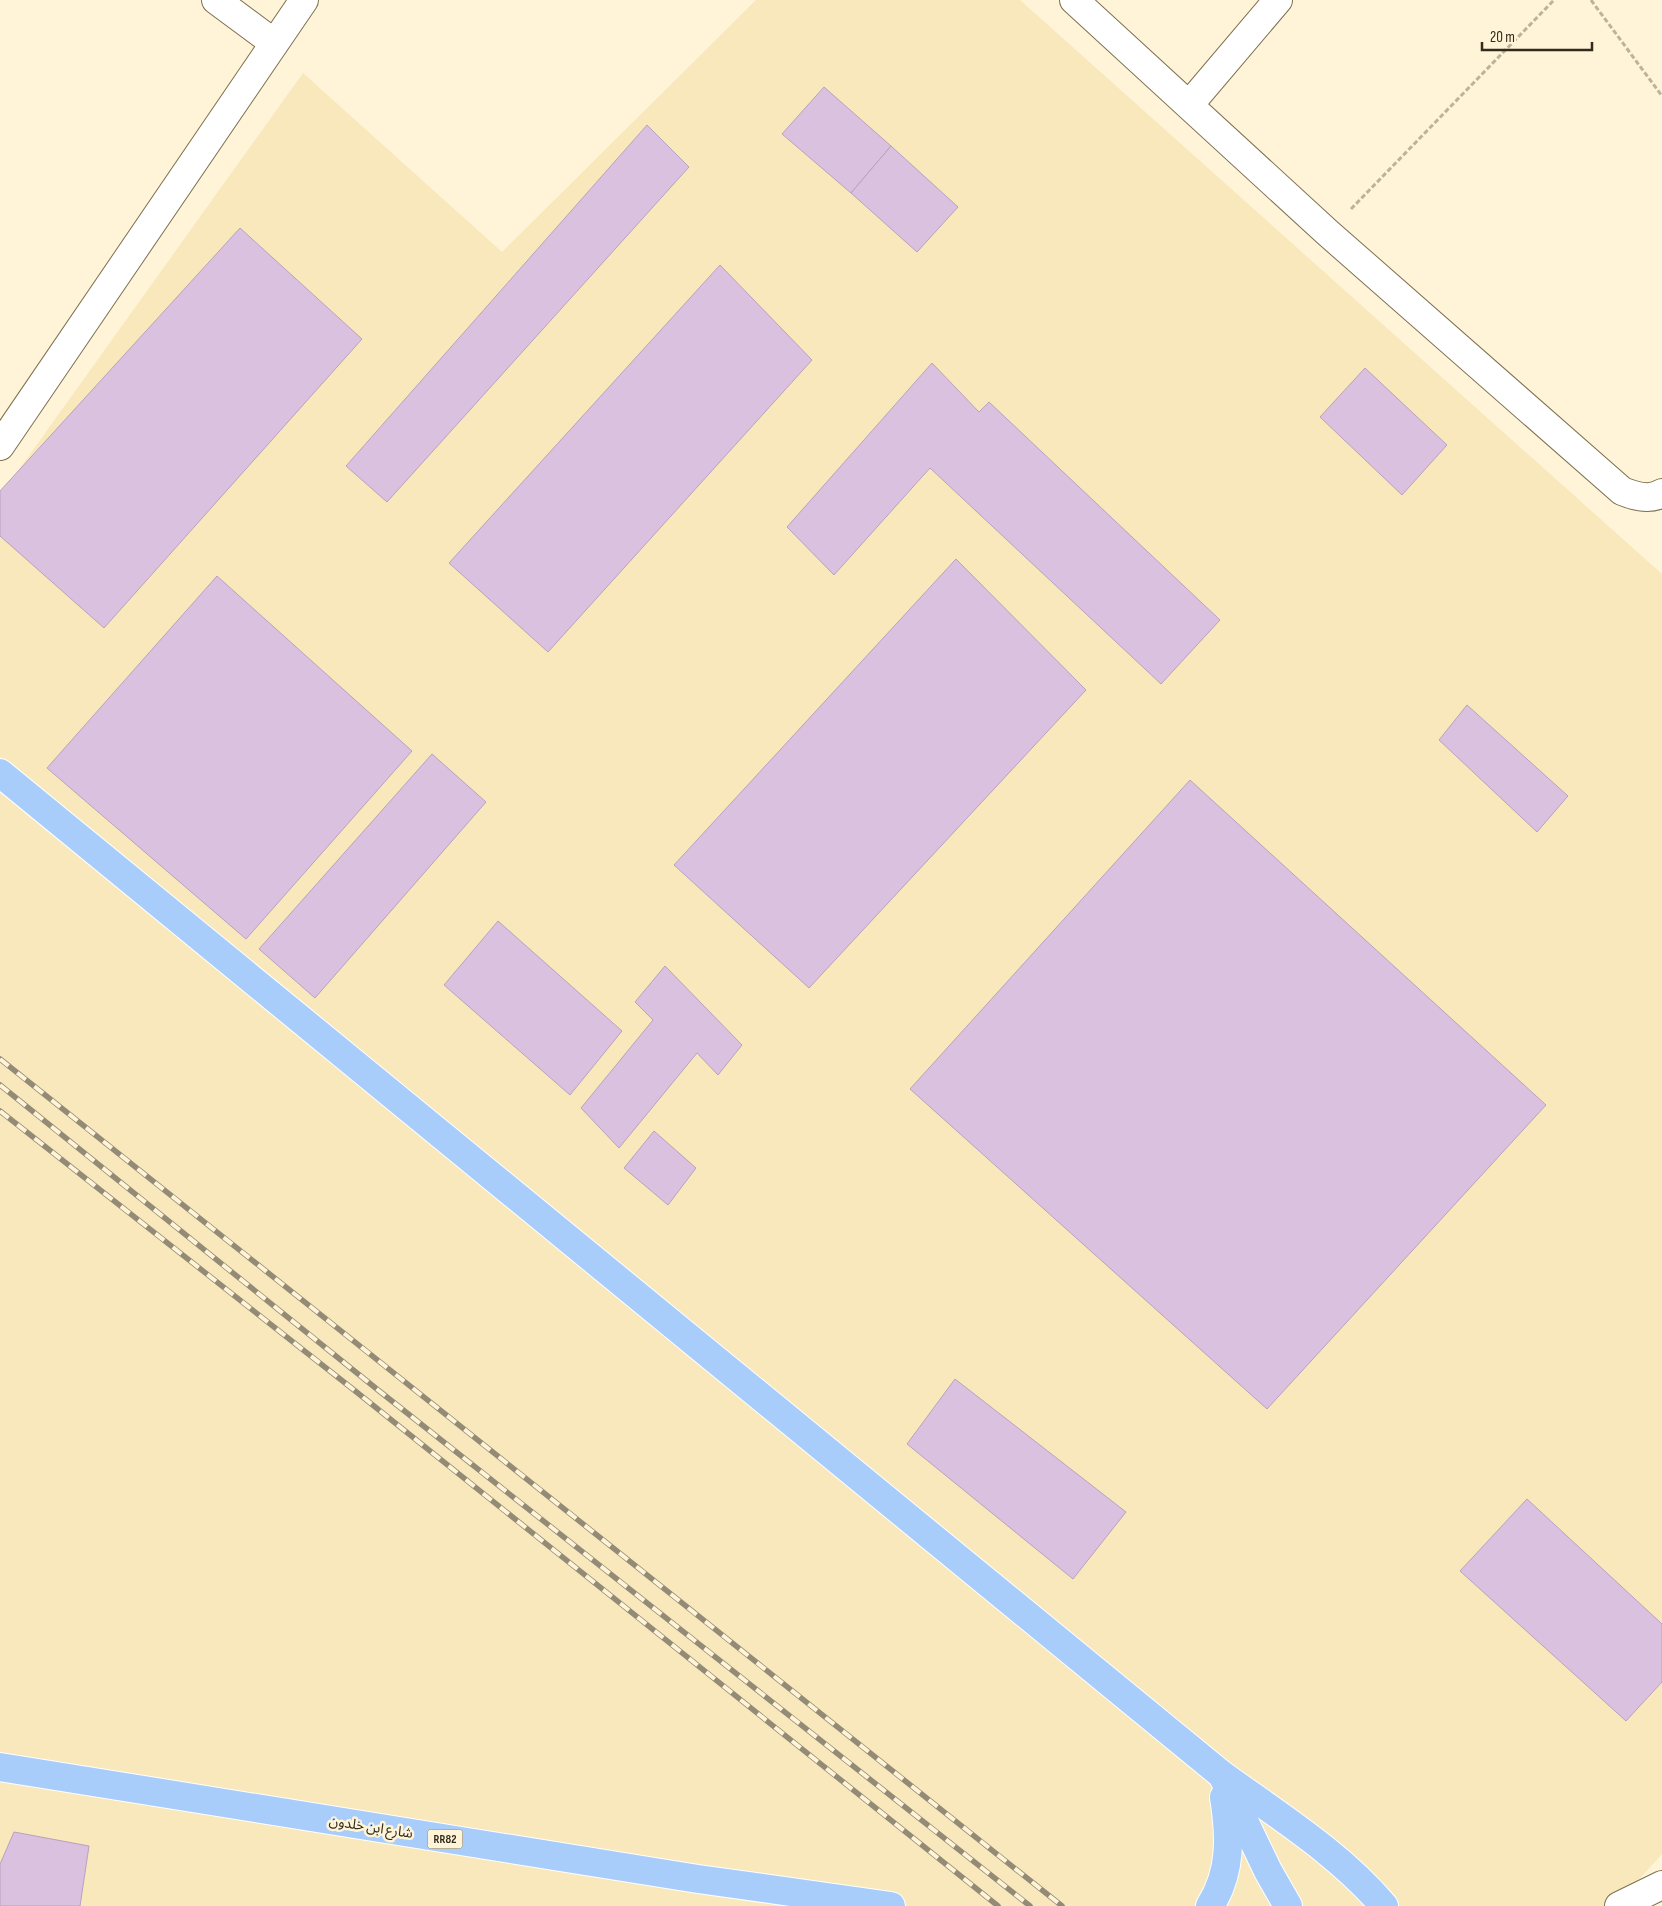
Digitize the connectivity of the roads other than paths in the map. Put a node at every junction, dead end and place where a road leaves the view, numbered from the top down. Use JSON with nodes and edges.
{"nodes":[{"id":1,"x":216,"y":0,"type":"edge"},
{"id":2,"x":304,"y":0,"type":"edge"},
{"id":3,"x":1074,"y":0,"type":"edge"},
{"id":4,"x":1278,"y":0,"type":"edge"},
{"id":5,"x":274,"y":43,"type":"junction"},
{"id":6,"x":1189,"y":105,"type":"junction"},
{"id":7,"x":0,"y":446,"type":"edge"},
{"id":8,"x":1662,"y":493,"type":"edge"},
{"id":9,"x":0,"y":773,"type":"edge"},
{"id":10,"x":0,"y":1767,"type":"edge"},
{"id":11,"x":1221,"y":1774,"type":"junction"},
{"id":12,"x":1662,"y":1886,"type":"edge"},
{"id":13,"x":891,"y":1906,"type":"edge"},
{"id":14,"x":1210,"y":1906,"type":"edge"},
{"id":15,"x":1288,"y":1906,"type":"edge"},
{"id":16,"x":1384,"y":1906,"type":"edge"},
{"id":17,"x":1619,"y":1906,"type":"edge"}],
"edges":[{"from":1,"to":5,"type":"street"},
{"from":2,"to":5,"type":"street"},
{"from":3,"to":6,"type":"street"},
{"from":4,"to":6,"type":"street"},
{"from":5,"to":7,"type":"street"},
{"from":6,"to":8,"type":"street"},
{"from":9,"to":11,"type":"main road"},
{"from":10,"to":13,"type":"main road","name":"شارع ابن خلدون","number":"RR82"},
{"from":11,"to":14,"type":"main road"},
{"from":11,"to":15,"type":"main road"},
{"from":11,"to":16,"type":"main road"},
{"from":12,"to":17,"type":"street"}]}
